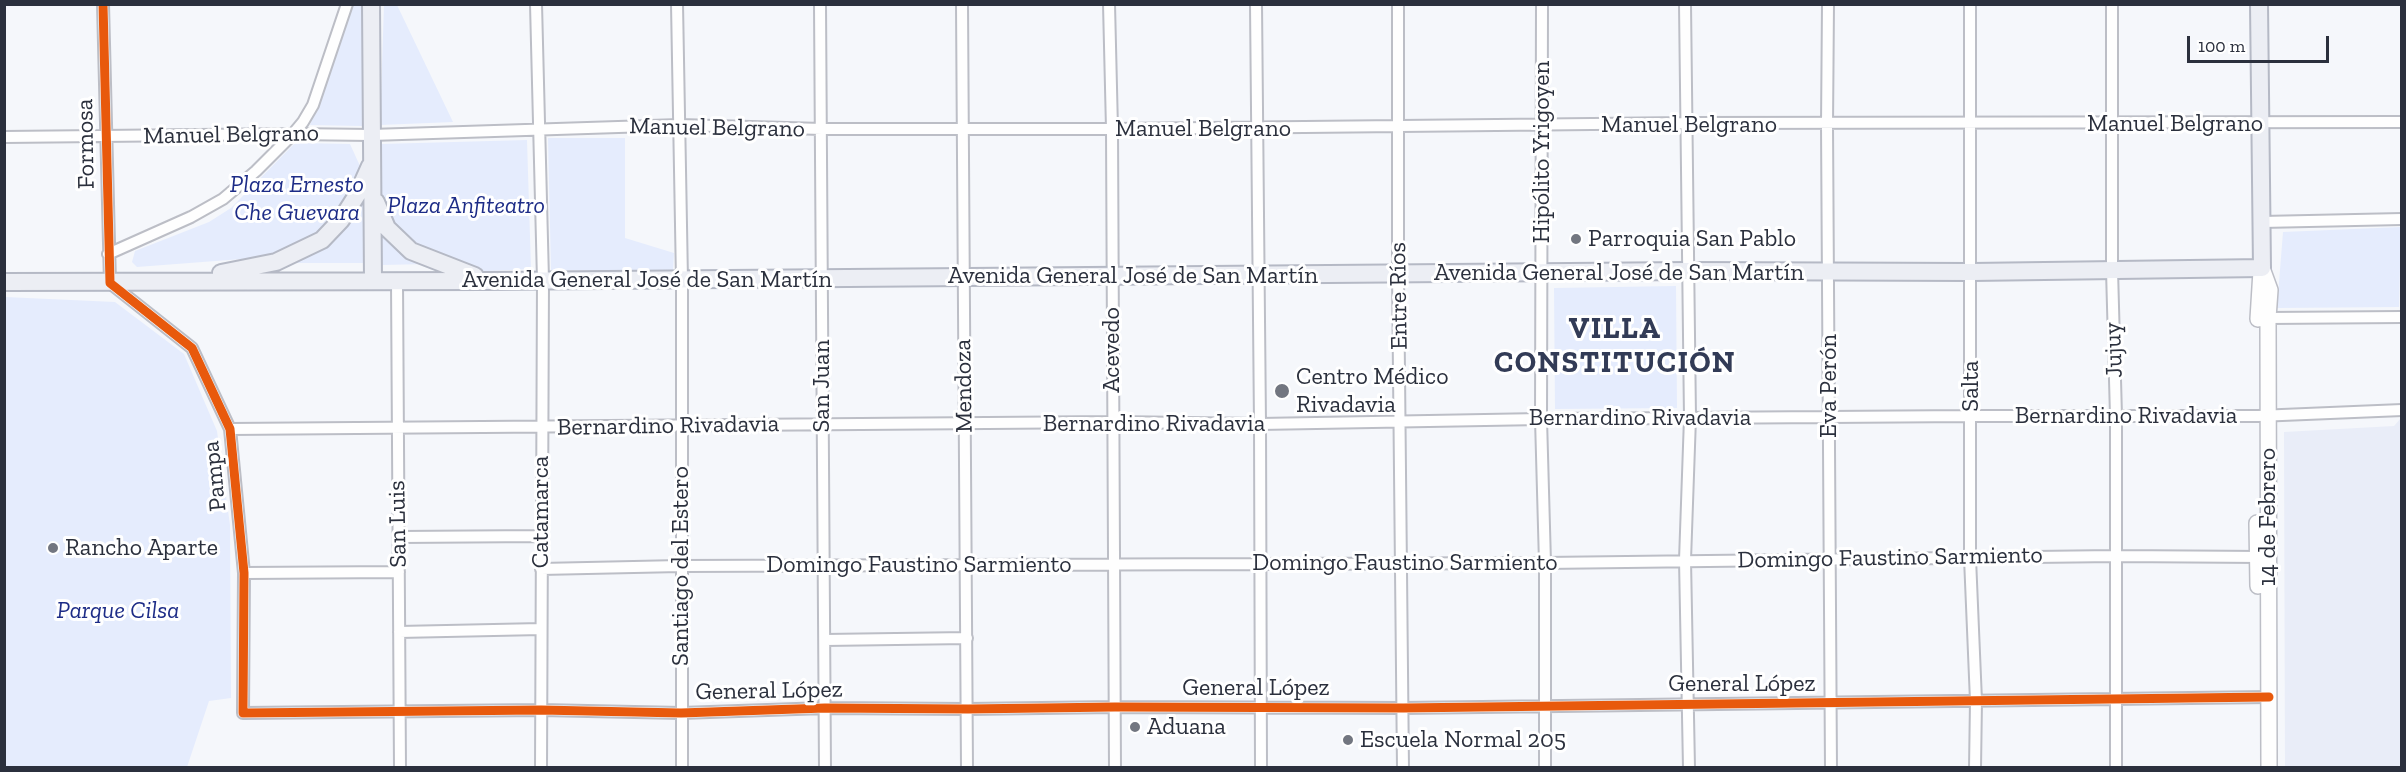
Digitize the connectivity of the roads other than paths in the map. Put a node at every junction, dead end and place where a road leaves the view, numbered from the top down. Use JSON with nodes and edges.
{"nodes":[{"id":1,"x":103,"y":4,"type":"edge"},
{"id":2,"x":347,"y":4,"type":"edge"},
{"id":3,"x":371,"y":4,"type":"edge"},
{"id":4,"x":536,"y":4,"type":"edge"},
{"id":5,"x":677,"y":4,"type":"edge"},
{"id":6,"x":820,"y":4,"type":"edge"},
{"id":7,"x":962,"y":4,"type":"edge"},
{"id":8,"x":1109,"y":4,"type":"edge"},
{"id":9,"x":1256,"y":4,"type":"edge"},
{"id":10,"x":1398,"y":4,"type":"edge"},
{"id":11,"x":1542,"y":4,"type":"edge"},
{"id":12,"x":1685,"y":4,"type":"edge"},
{"id":13,"x":1828,"y":4,"type":"edge"},
{"id":14,"x":1970,"y":4,"type":"edge"},
{"id":15,"x":2112,"y":4,"type":"edge"},
{"id":16,"x":2259,"y":4,"type":"edge"},
{"id":17,"x":2402,"y":122,"type":"edge"},
{"id":18,"x":1688,"y":123,"type":"junction"},
{"id":19,"x":1970,"y":124,"type":"junction"},
{"id":20,"x":2114,"y":124,"type":"junction"},
{"id":21,"x":2260,"y":124,"type":"junction"},
{"id":22,"x":680,"y":125,"type":"junction"},
{"id":23,"x":1827,"y":125,"type":"junction"},
{"id":24,"x":1541,"y":126,"type":"junction"},
{"id":25,"x":1399,"y":127,"type":"junction"},
{"id":26,"x":1256,"y":128,"type":"junction"},
{"id":27,"x":538,"y":129,"type":"junction"},
{"id":28,"x":822,"y":129,"type":"junction"},
{"id":29,"x":963,"y":129,"type":"junction"},
{"id":30,"x":1112,"y":129,"type":"junction"},
{"id":31,"x":293,"y":134,"type":"junction"},
{"id":32,"x":371,"y":135,"type":"junction"},
{"id":33,"x":4,"y":137,"type":"edge"},
{"id":34,"x":105,"y":137,"type":"junction"},
{"id":35,"x":372,"y":162,"type":"junction"},
{"id":36,"x":372,"y":194,"type":"junction"},
{"id":37,"x":2402,"y":219,"type":"edge"},
{"id":38,"x":2262,"y":222,"type":"junction"},
{"id":39,"x":108,"y":254,"type":"junction"},
{"id":40,"x":2262,"y":268,"type":"junction"},
{"id":41,"x":2112,"y":270,"type":"junction"},
{"id":42,"x":1689,"y":271,"type":"junction"},
{"id":43,"x":1972,"y":272,"type":"junction"},
{"id":44,"x":1829,"y":273,"type":"junction"},
{"id":45,"x":1398,"y":274,"type":"junction"},
{"id":46,"x":1542,"y":274,"type":"junction"},
{"id":47,"x":1112,"y":275,"type":"junction"},
{"id":48,"x":1258,"y":275,"type":"junction"},
{"id":49,"x":963,"y":277,"type":"junction"},
{"id":50,"x":822,"y":278,"type":"junction"},
{"id":51,"x":373,"y":280,"type":"junction"},
{"id":52,"x":543,"y":280,"type":"junction"},
{"id":53,"x":682,"y":280,"type":"junction"},
{"id":54,"x":184,"y":281,"type":"junction"},
{"id":55,"x":397,"y":281,"type":"junction"},
{"id":56,"x":487,"y":281,"type":"junction"},
{"id":57,"x":4,"y":282,"type":"edge"},
{"id":58,"x":110,"y":283,"type":"junction"},
{"id":59,"x":2402,"y":317,"type":"edge"},
{"id":60,"x":2268,"y":318,"type":"junction"},
{"id":61,"x":2402,"y":410,"type":"edge"},
{"id":62,"x":1970,"y":416,"type":"junction"},
{"id":63,"x":2116,"y":416,"type":"junction"},
{"id":64,"x":2263,"y":416,"type":"junction"},
{"id":65,"x":1829,"y":417,"type":"junction"},
{"id":66,"x":1690,"y":418,"type":"junction"},
{"id":67,"x":1541,"y":419,"type":"junction"},
{"id":68,"x":1113,"y":422,"type":"junction"},
{"id":69,"x":1401,"y":422,"type":"junction"},
{"id":70,"x":822,"y":424,"type":"junction"},
{"id":71,"x":1260,"y":424,"type":"junction"},
{"id":72,"x":964,"y":425,"type":"junction"},
{"id":73,"x":680,"y":427,"type":"junction"},
{"id":74,"x":540,"y":428,"type":"junction"},
{"id":75,"x":230,"y":429,"type":"junction"},
{"id":76,"x":397,"y":429,"type":"junction"},
{"id":77,"x":541,"y":536,"type":"junction"},
{"id":78,"x":399,"y":537,"type":"junction"},
{"id":79,"x":2115,"y":556,"type":"junction"},
{"id":80,"x":2262,"y":557,"type":"junction"},
{"id":81,"x":1970,"y":558,"type":"junction"},
{"id":82,"x":1832,"y":559,"type":"junction"},
{"id":83,"x":1685,"y":560,"type":"junction"},
{"id":84,"x":1402,"y":562,"type":"junction"},
{"id":85,"x":1259,"y":563,"type":"junction"},
{"id":86,"x":1545,"y":563,"type":"junction"},
{"id":87,"x":967,"y":564,"type":"junction"},
{"id":88,"x":1114,"y":564,"type":"junction"},
{"id":89,"x":825,"y":565,"type":"junction"},
{"id":90,"x":680,"y":566,"type":"junction"},
{"id":91,"x":541,"y":569,"type":"junction"},
{"id":92,"x":399,"y":572,"type":"junction"},
{"id":93,"x":244,"y":573,"type":"junction"},
{"id":94,"x":541,"y":629,"type":"junction"},
{"id":95,"x":399,"y":632,"type":"junction"},
{"id":96,"x":967,"y":638,"type":"junction"},
{"id":97,"x":825,"y":640,"type":"junction"},
{"id":98,"x":2264,"y":697,"type":"junction"},
{"id":99,"x":2117,"y":700,"type":"junction"},
{"id":100,"x":1976,"y":701,"type":"junction"},
{"id":101,"x":1689,"y":704,"type":"junction"},
{"id":102,"x":1831,"y":704,"type":"junction"},
{"id":103,"x":1115,"y":706,"type":"junction"},
{"id":104,"x":1545,"y":706,"type":"junction"},
{"id":105,"x":825,"y":708,"type":"junction"},
{"id":106,"x":1261,"y":708,"type":"junction"},
{"id":107,"x":1403,"y":708,"type":"junction"},
{"id":108,"x":968,"y":709,"type":"junction"},
{"id":109,"x":541,"y":710,"type":"junction"},
{"id":110,"x":243,"y":713,"type":"joint"},
{"id":111,"x":399,"y":713,"type":"junction"},
{"id":112,"x":681,"y":713,"type":"junction"},
{"id":113,"x":400,"y":768,"type":"edge"},
{"id":114,"x":541,"y":768,"type":"edge"},
{"id":115,"x":682,"y":768,"type":"edge"},
{"id":116,"x":825,"y":768,"type":"edge"},
{"id":117,"x":967,"y":768,"type":"edge"},
{"id":118,"x":1115,"y":768,"type":"edge"},
{"id":119,"x":1261,"y":768,"type":"edge"},
{"id":120,"x":1403,"y":768,"type":"edge"},
{"id":121,"x":1545,"y":768,"type":"edge"},
{"id":122,"x":1689,"y":768,"type":"edge"},
{"id":123,"x":1832,"y":768,"type":"edge"},
{"id":124,"x":1975,"y":768,"type":"edge"},
{"id":125,"x":2116,"y":768,"type":"edge"},
{"id":126,"x":2260,"y":768,"type":"edge"},
{"id":127,"x":2269,"y":768,"type":"edge"}],
"edges":[{"from":1,"to":34,"type":"street","name":"Formosa"},
{"from":2,"to":31,"type":"street"},
{"from":3,"to":32,"type":"main road"},
{"from":4,"to":27,"type":"street","name":"Catamarca"},
{"from":5,"to":22,"type":"street","name":"Santiago del Estero"},
{"from":6,"to":28,"type":"street","name":"San Juan"},
{"from":7,"to":29,"type":"street","name":"Mendoza"},
{"from":8,"to":30,"type":"street","name":"Acevedo"},
{"from":9,"to":26,"type":"street"},
{"from":10,"to":25,"type":"street","name":"Entre Ríos"},
{"from":11,"to":24,"type":"street","name":"Hipólito Yrigoyen"},
{"from":12,"to":18,"type":"street"},
{"from":13,"to":23,"type":"street","name":"Eva Perón"},
{"from":14,"to":19,"type":"street","name":"Salta"},
{"from":15,"to":20,"type":"street","name":"Jujuy"},
{"from":16,"to":21,"type":"main road","name":"14 de Febrero"},
{"from":17,"to":21,"type":"street","name":"Manuel Belgrano"},
{"from":18,"to":23,"type":"street","name":"Manuel Belgrano"},
{"from":18,"to":24,"type":"street","name":"Manuel Belgrano"},
{"from":18,"to":42,"type":"street"},
{"from":19,"to":20,"type":"street","name":"Manuel Belgrano"},
{"from":19,"to":23,"type":"street","name":"Manuel Belgrano"},
{"from":19,"to":43,"type":"street","name":"Salta"},
{"from":20,"to":21,"type":"street","name":"Manuel Belgrano"},
{"from":20,"to":41,"type":"street","name":"Jujuy"},
{"from":21,"to":38,"type":"main road","name":"14 de Febrero"},
{"from":22,"to":27,"type":"street","name":"Manuel Belgrano"},
{"from":22,"to":28,"type":"street","name":"Manuel Belgrano"},
{"from":22,"to":53,"type":"street","name":"Santiago del Estero"},
{"from":23,"to":44,"type":"street","name":"Eva Perón"},
{"from":24,"to":25,"type":"street","name":"Manuel Belgrano"},
{"from":24,"to":46,"type":"street","name":"Hipólito Yrigoyen"},
{"from":25,"to":26,"type":"street","name":"Manuel Belgrano"},
{"from":25,"to":45,"type":"street","name":"Entre Ríos"},
{"from":26,"to":30,"type":"street","name":"Manuel Belgrano"},
{"from":26,"to":48,"type":"street"},
{"from":27,"to":32,"type":"street","name":"Manuel Belgrano"},
{"from":27,"to":52,"type":"street","name":"Catamarca"},
{"from":28,"to":29,"type":"street","name":"Manuel Belgrano"},
{"from":28,"to":50,"type":"street","name":"San Juan"},
{"from":29,"to":30,"type":"street","name":"Manuel Belgrano"},
{"from":29,"to":49,"type":"street","name":"Mendoza"},
{"from":30,"to":47,"type":"street","name":"Acevedo"},
{"from":31,"to":32,"type":"street","name":"Manuel Belgrano"},
{"from":31,"to":34,"type":"street","name":"Manuel Belgrano"},
{"from":31,"to":39,"type":"street"},
{"from":32,"to":35,"type":"main road"},
{"from":33,"to":34,"type":"street","name":"Manuel Belgrano"},
{"from":34,"to":39,"type":"street","name":"Formosa"},
{"from":35,"to":36,"type":"main road"},
{"from":35,"to":54,"type":"main road"},
{"from":36,"to":51,"type":"main road"},
{"from":36,"to":56,"type":"main road"},
{"from":37,"to":38,"type":"street"},
{"from":38,"to":40,"type":"main road","name":"14 de Febrero"},
{"from":39,"to":58,"type":"street","name":"Formosa"},
{"from":40,"to":41,"type":"main road","name":"Avenida General José de San Martín"},
{"from":40,"to":60,"type":"main road","name":"14 de Febrero"},
{"from":40,"to":64,"type":"main road","name":"14 de Febrero"},
{"from":41,"to":43,"type":"main road","name":"Avenida General José de San Martín"},
{"from":41,"to":63,"type":"street","name":"Jujuy"},
{"from":42,"to":44,"type":"main road","name":"Avenida General José de San Martín"},
{"from":42,"to":46,"type":"main road","name":"Avenida General José de San Martín"},
{"from":42,"to":66,"type":"street"},
{"from":43,"to":44,"type":"main road","name":"Avenida General José de San Martín"},
{"from":43,"to":62,"type":"street","name":"Salta"},
{"from":44,"to":65,"type":"street","name":"Eva Perón"},
{"from":45,"to":46,"type":"main road","name":"Avenida General José de San Martín"},
{"from":45,"to":48,"type":"main road","name":"Avenida General José de San Martín"},
{"from":45,"to":69,"type":"street","name":"Entre Ríos"},
{"from":46,"to":67,"type":"street","name":"Hipólito Yrigoyen"},
{"from":47,"to":48,"type":"main road","name":"Avenida General José de San Martín"},
{"from":47,"to":49,"type":"main road","name":"Avenida General José de San Martín"},
{"from":47,"to":68,"type":"street","name":"Acevedo"},
{"from":48,"to":71,"type":"street"},
{"from":49,"to":50,"type":"main road","name":"Avenida General José de San Martín"},
{"from":49,"to":72,"type":"street","name":"Mendoza"},
{"from":50,"to":53,"type":"main road","name":"Avenida General José de San Martín"},
{"from":50,"to":70,"type":"street","name":"San Juan"},
{"from":51,"to":54,"type":"main road","name":"Avenida General José de San Martín"},
{"from":51,"to":55,"type":"main road","name":"Avenida General José de San Martín"},
{"from":52,"to":53,"type":"main road","name":"Avenida General José de San Martín"},
{"from":52,"to":56,"type":"main road","name":"Avenida General José de San Martín"},
{"from":52,"to":74,"type":"street","name":"Catamarca"},
{"from":53,"to":73,"type":"street","name":"Santiago del Estero"},
{"from":54,"to":58,"type":"main road","name":"Avenida General José de San Martín"},
{"from":55,"to":56,"type":"main road","name":"Avenida General José de San Martín"},
{"from":55,"to":76,"type":"street","name":"San Luis"},
{"from":57,"to":58,"type":"main road","name":"Avenida General José de San Martín"},
{"from":58,"to":75,"type":"street","name":"Pampa"},
{"from":59,"to":60,"type":"street"},
{"from":60,"to":64,"type":"main road","name":"14 de Febrero"},
{"from":61,"to":64,"type":"street","name":"Bernardino Rivadavia"},
{"from":62,"to":63,"type":"street","name":"Bernardino Rivadavia"},
{"from":62,"to":65,"type":"street","name":"Bernardino Rivadavia"},
{"from":62,"to":81,"type":"street","name":"Salta"},
{"from":63,"to":64,"type":"street","name":"Bernardino Rivadavia"},
{"from":63,"to":79,"type":"street","name":"Jujuy"},
{"from":64,"to":80,"type":"main road","name":"14 de Febrero"},
{"from":65,"to":66,"type":"street","name":"Bernardino Rivadavia"},
{"from":65,"to":82,"type":"street","name":"Eva Perón"},
{"from":66,"to":67,"type":"street","name":"Bernardino Rivadavia"},
{"from":66,"to":83,"type":"street"},
{"from":67,"to":69,"type":"street","name":"Bernardino Rivadavia"},
{"from":67,"to":86,"type":"street","name":"Hipólito Yrigoyen"},
{"from":68,"to":71,"type":"street","name":"Bernardino Rivadavia"},
{"from":68,"to":72,"type":"street","name":"Bernardino Rivadavia"},
{"from":68,"to":88,"type":"street","name":"Acevedo"},
{"from":69,"to":71,"type":"street","name":"Bernardino Rivadavia"},
{"from":69,"to":84,"type":"street","name":"Entre Ríos"},
{"from":70,"to":72,"type":"street","name":"Bernardino Rivadavia"},
{"from":70,"to":73,"type":"street","name":"Bernardino Rivadavia"},
{"from":70,"to":89,"type":"street","name":"San Juan"},
{"from":71,"to":85,"type":"street"},
{"from":72,"to":87,"type":"street","name":"Mendoza"},
{"from":73,"to":74,"type":"street","name":"Bernardino Rivadavia"},
{"from":73,"to":90,"type":"street","name":"Santiago del Estero"},
{"from":74,"to":76,"type":"street","name":"Bernardino Rivadavia"},
{"from":74,"to":77,"type":"street","name":"Catamarca"},
{"from":75,"to":76,"type":"street","name":"Bernardino Rivadavia"},
{"from":75,"to":93,"type":"street","name":"Pampa"},
{"from":76,"to":78,"type":"street","name":"San Luis"},
{"from":77,"to":78,"type":"street"},
{"from":77,"to":91,"type":"street","name":"Catamarca"},
{"from":78,"to":92,"type":"street","name":"San Luis"},
{"from":79,"to":80,"type":"street","name":"Domingo Faustino Sarmiento"},
{"from":79,"to":81,"type":"street","name":"Domingo Faustino Sarmiento"},
{"from":79,"to":99,"type":"street","name":"Jujuy"},
{"from":80,"to":98,"type":"main road","name":"14 de Febrero"},
{"from":81,"to":82,"type":"street","name":"Domingo Faustino Sarmiento"},
{"from":81,"to":100,"type":"street","name":"Salta"},
{"from":82,"to":83,"type":"street","name":"Domingo Faustino Sarmiento"},
{"from":82,"to":102,"type":"street","name":"Eva Perón"},
{"from":83,"to":86,"type":"street","name":"Domingo Faustino Sarmiento"},
{"from":83,"to":101,"type":"street"},
{"from":84,"to":85,"type":"street","name":"Domingo Faustino Sarmiento"},
{"from":84,"to":86,"type":"street","name":"Domingo Faustino Sarmiento"},
{"from":84,"to":107,"type":"street","name":"Entre Ríos"},
{"from":85,"to":88,"type":"street","name":"Domingo Faustino Sarmiento"},
{"from":85,"to":106,"type":"street"},
{"from":86,"to":104,"type":"street","name":"Hipólito Yrigoyen"},
{"from":87,"to":88,"type":"street","name":"Domingo Faustino Sarmiento"},
{"from":87,"to":89,"type":"street","name":"Domingo Faustino Sarmiento"},
{"from":87,"to":96,"type":"street","name":"Mendoza"},
{"from":88,"to":103,"type":"street","name":"Acevedo"},
{"from":89,"to":90,"type":"street","name":"Domingo Faustino Sarmiento"},
{"from":89,"to":97,"type":"street","name":"San Juan"},
{"from":90,"to":91,"type":"street","name":"Domingo Faustino Sarmiento"},
{"from":90,"to":112,"type":"street","name":"Santiago del Estero"},
{"from":91,"to":94,"type":"street","name":"Catamarca"},
{"from":92,"to":93,"type":"street"},
{"from":92,"to":95,"type":"street","name":"San Luis"},
{"from":93,"to":110,"type":"street","name":"Pampa"},
{"from":94,"to":95,"type":"street"},
{"from":94,"to":109,"type":"street","name":"Catamarca"},
{"from":95,"to":111,"type":"street","name":"San Luis"},
{"from":96,"to":97,"type":"street"},
{"from":96,"to":108,"type":"street","name":"Mendoza"},
{"from":97,"to":105,"type":"street","name":"San Juan"},
{"from":98,"to":99,"type":"street","name":"General López"},
{"from":98,"to":126,"type":"main road","name":"14 de Febrero"},
{"from":98,"to":127,"type":"main road","name":"14 de Febrero"},
{"from":99,"to":100,"type":"street","name":"General López"},
{"from":99,"to":125,"type":"street","name":"Jujuy"},
{"from":100,"to":102,"type":"street","name":"General López"},
{"from":100,"to":124,"type":"street","name":"Salta"},
{"from":101,"to":102,"type":"street","name":"General López"},
{"from":101,"to":104,"type":"street","name":"General López"},
{"from":101,"to":122,"type":"street"},
{"from":102,"to":123,"type":"street","name":"Eva Perón"},
{"from":103,"to":106,"type":"street","name":"General López"},
{"from":103,"to":108,"type":"street","name":"General López"},
{"from":103,"to":118,"type":"street","name":"Acevedo"},
{"from":104,"to":107,"type":"street","name":"General López"},
{"from":104,"to":121,"type":"street","name":"Hipólito Yrigoyen"},
{"from":105,"to":108,"type":"street","name":"General López"},
{"from":105,"to":112,"type":"street","name":"General López"},
{"from":105,"to":116,"type":"street","name":"San Juan"},
{"from":106,"to":107,"type":"street","name":"General López"},
{"from":106,"to":119,"type":"street"},
{"from":107,"to":120,"type":"street","name":"Entre Ríos"},
{"from":108,"to":117,"type":"street","name":"Mendoza"},
{"from":109,"to":111,"type":"street","name":"General López"},
{"from":109,"to":112,"type":"street","name":"General López"},
{"from":109,"to":114,"type":"street","name":"Catamarca"},
{"from":110,"to":111,"type":"street","name":"General López"},
{"from":111,"to":113,"type":"street","name":"San Luis"},
{"from":112,"to":115,"type":"street","name":"Santiago del Estero"}]}
